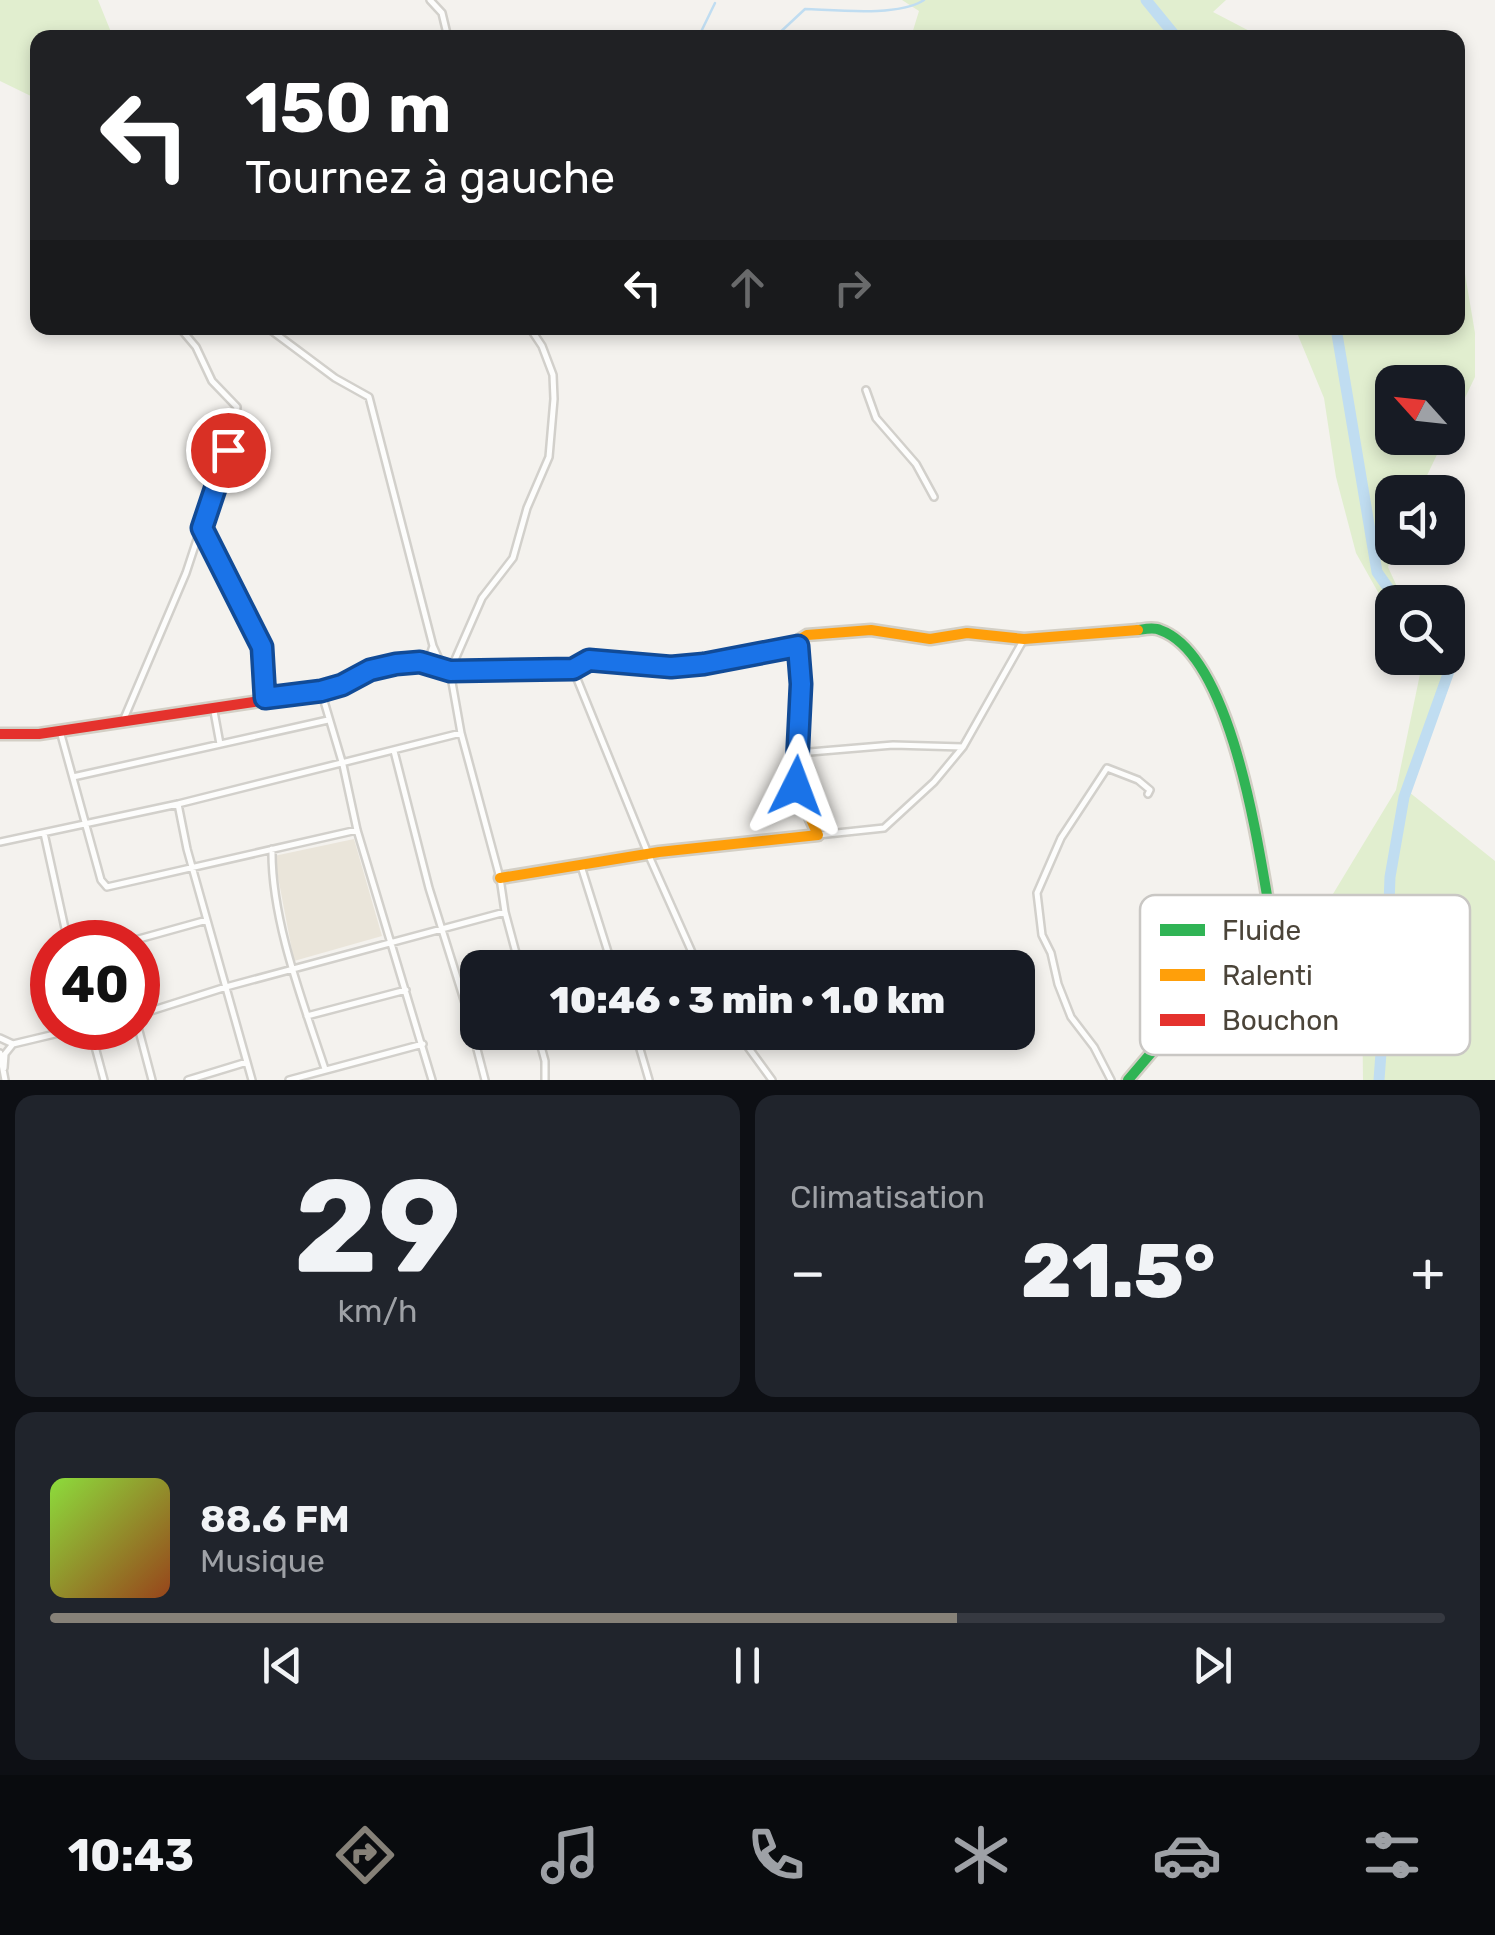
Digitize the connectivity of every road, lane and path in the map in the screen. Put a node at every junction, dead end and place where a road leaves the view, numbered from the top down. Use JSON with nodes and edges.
{"nodes":[{"id":1,"x":430,"y":0,"type":"edge"},
{"id":2,"x":446,"y":30,"type":"edge"},
{"id":3,"x":186,"y":335,"type":"edge"},
{"id":4,"x":277,"y":335,"type":"edge"},
{"id":5,"x":535,"y":335,"type":"edge"},
{"id":6,"x":866,"y":390,"type":"dead end"},
{"id":7,"x":934,"y":498,"type":"dead end"},
{"id":8,"x":202,"y":528,"type":"junction"},
{"id":9,"x":1024,"y":639,"type":"junction"},
{"id":10,"x":433,"y":646,"type":"junction"},
{"id":11,"x":798,"y":646,"type":"junction"},
{"id":12,"x":420,"y":662,"type":"junction"},
{"id":13,"x":573,"y":669,"type":"junction"},
{"id":14,"x":446,"y":670,"type":"junction"},
{"id":15,"x":321,"y":691,"type":"junction"},
{"id":16,"x":265,"y":698,"type":"junction"},
{"id":17,"x":213,"y":706,"type":"junction"},
{"id":18,"x":328,"y":720,"type":"junction"},
{"id":19,"x":123,"y":721,"type":"junction"},
{"id":20,"x":60,"y":731,"type":"junction"},
{"id":21,"x":460,"y":733,"type":"junction"},
{"id":22,"x":0,"y":734,"type":"edge"},
{"id":23,"x":220,"y":744,"type":"junction"},
{"id":24,"x":964,"y":747,"type":"junction"},
{"id":25,"x":394,"y":751,"type":"junction"},
{"id":26,"x":798,"y":753,"type":"junction"},
{"id":27,"x":343,"y":764,"type":"junction"},
{"id":28,"x":73,"y":778,"type":"junction"},
{"id":29,"x":1148,"y":794,"type":"dead end"},
{"id":30,"x":178,"y":804,"type":"junction"},
{"id":31,"x":87,"y":824,"type":"junction"},
{"id":32,"x":357,"y":830,"type":"junction"},
{"id":33,"x":44,"y":832,"type":"junction"},
{"id":34,"x":818,"y":836,"type":"junction"},
{"id":35,"x":0,"y":842,"type":"edge"},
{"id":36,"x":272,"y":848,"type":"junction"},
{"id":37,"x":649,"y":856,"type":"junction"},
{"id":38,"x":580,"y":864,"type":"junction"},
{"id":39,"x":194,"y":869,"type":"junction"},
{"id":40,"x":500,"y":878,"type":"junction"},
{"id":41,"x":1267,"y":895,"type":"edge"},
{"id":42,"x":505,"y":912,"type":"junction"},
{"id":43,"x":63,"y":920,"type":"edge"},
{"id":44,"x":208,"y":920,"type":"junction"},
{"id":45,"x":441,"y":929,"type":"junction"},
{"id":46,"x":160,"y":933,"type":"edge"},
{"id":47,"x":393,"y":942,"type":"junction"},
{"id":48,"x":515,"y":950,"type":"edge"},
{"id":49,"x":607,"y":950,"type":"edge"},
{"id":50,"x":691,"y":950,"type":"edge"},
{"id":51,"x":294,"y":969,"type":"junction"},
{"id":52,"x":226,"y":987,"type":"junction"},
{"id":53,"x":406,"y":990,"type":"junction"},
{"id":54,"x":160,"y":1008,"type":"edge"},
{"id":55,"x":307,"y":1016,"type":"junction"},
{"id":56,"x":0,"y":1038,"type":"edge"},
{"id":57,"x":30,"y":1040,"type":"edge"},
{"id":58,"x":13,"y":1044,"type":"junction"},
{"id":59,"x":423,"y":1044,"type":"junction"},
{"id":60,"x":96,"y":1050,"type":"edge"},
{"id":61,"x":144,"y":1050,"type":"edge"},
{"id":62,"x":542,"y":1050,"type":"edge"},
{"id":63,"x":640,"y":1050,"type":"edge"},
{"id":64,"x":750,"y":1050,"type":"edge"},
{"id":65,"x":0,"y":1054,"type":"edge"},
{"id":66,"x":1149,"y":1055,"type":"edge"},
{"id":67,"x":248,"y":1062,"type":"junction"},
{"id":68,"x":4,"y":1068,"type":"junction"},
{"id":69,"x":325,"y":1069,"type":"junction"},
{"id":70,"x":4,"y":1080,"type":"edge"},
{"id":71,"x":104,"y":1080,"type":"edge"},
{"id":72,"x":152,"y":1080,"type":"edge"},
{"id":73,"x":188,"y":1080,"type":"edge"},
{"id":74,"x":252,"y":1080,"type":"edge"},
{"id":75,"x":289,"y":1080,"type":"edge"},
{"id":76,"x":432,"y":1080,"type":"edge"},
{"id":77,"x":485,"y":1080,"type":"edge"},
{"id":78,"x":545,"y":1080,"type":"edge"},
{"id":79,"x":649,"y":1080,"type":"edge"},
{"id":80,"x":772,"y":1080,"type":"edge"},
{"id":81,"x":1111,"y":1080,"type":"edge"},
{"id":82,"x":1128,"y":1080,"type":"edge"}],
"edges":[{"from":1,"to":2,"type":"street"},
{"from":3,"to":8,"type":"street"},
{"from":4,"to":10,"type":"street"},
{"from":5,"to":14,"type":"street"},
{"from":6,"to":7,"type":"street"},
{"from":8,"to":16,"type":"street"},
{"from":8,"to":19,"type":"street"},
{"from":9,"to":11,"type":"street"},
{"from":9,"to":24,"type":"street"},
{"from":9,"to":41,"type":"street"},
{"from":10,"to":12,"type":"street"},
{"from":10,"to":14,"type":"street"},
{"from":11,"to":13,"type":"street"},
{"from":11,"to":26,"type":"street"},
{"from":12,"to":14,"type":"street"},
{"from":12,"to":15,"type":"street"},
{"from":13,"to":14,"type":"street"},
{"from":13,"to":37,"type":"street"},
{"from":14,"to":21,"type":"street"},
{"from":15,"to":16,"type":"street"},
{"from":15,"to":18,"type":"street"},
{"from":16,"to":17,"type":"street"},
{"from":17,"to":19,"type":"street"},
{"from":17,"to":23,"type":"street"},
{"from":18,"to":23,"type":"street"},
{"from":18,"to":27,"type":"street"},
{"from":19,"to":20,"type":"street"},
{"from":20,"to":22,"type":"street"},
{"from":20,"to":28,"type":"street"},
{"from":21,"to":25,"type":"street"},
{"from":21,"to":40,"type":"street"},
{"from":23,"to":28,"type":"street"},
{"from":24,"to":26,"type":"street"},
{"from":24,"to":34,"type":"street"},
{"from":25,"to":27,"type":"street"},
{"from":25,"to":45,"type":"street"},
{"from":26,"to":34,"type":"street"},
{"from":27,"to":30,"type":"street"},
{"from":27,"to":32,"type":"street"},
{"from":28,"to":31,"type":"street"},
{"from":29,"to":81,"type":"street"},
{"from":30,"to":31,"type":"street"},
{"from":30,"to":39,"type":"street"},
{"from":31,"to":33,"type":"street"},
{"from":31,"to":39,"type":"street"},
{"from":32,"to":36,"type":"street"},
{"from":32,"to":47,"type":"street"},
{"from":33,"to":35,"type":"street"},
{"from":33,"to":43,"type":"street"},
{"from":34,"to":37,"type":"street"},
{"from":36,"to":39,"type":"street"},
{"from":36,"to":51,"type":"street"},
{"from":37,"to":38,"type":"street"},
{"from":37,"to":50,"type":"street"},
{"from":38,"to":40,"type":"street"},
{"from":38,"to":49,"type":"street"},
{"from":39,"to":44,"type":"street"},
{"from":40,"to":42,"type":"street"},
{"from":42,"to":45,"type":"street"},
{"from":42,"to":48,"type":"street"},
{"from":44,"to":46,"type":"street"},
{"from":44,"to":52,"type":"street"},
{"from":45,"to":47,"type":"street"},
{"from":45,"to":77,"type":"street"},
{"from":47,"to":51,"type":"street"},
{"from":47,"to":53,"type":"street"},
{"from":51,"to":52,"type":"street"},
{"from":51,"to":55,"type":"street"},
{"from":52,"to":54,"type":"street"},
{"from":52,"to":67,"type":"street"},
{"from":53,"to":55,"type":"street"},
{"from":53,"to":59,"type":"street"},
{"from":55,"to":69,"type":"street"},
{"from":56,"to":58,"type":"street"},
{"from":57,"to":58,"type":"street"},
{"from":58,"to":68,"type":"street"},
{"from":59,"to":69,"type":"street"},
{"from":59,"to":76,"type":"street"},
{"from":60,"to":71,"type":"street"},
{"from":61,"to":72,"type":"street"},
{"from":62,"to":78,"type":"street"},
{"from":63,"to":79,"type":"street"},
{"from":64,"to":80,"type":"street"},
{"from":65,"to":68,"type":"street"},
{"from":66,"to":82,"type":"street"},
{"from":67,"to":73,"type":"street"},
{"from":67,"to":74,"type":"street"},
{"from":68,"to":70,"type":"street"},
{"from":69,"to":75,"type":"street"}]}
